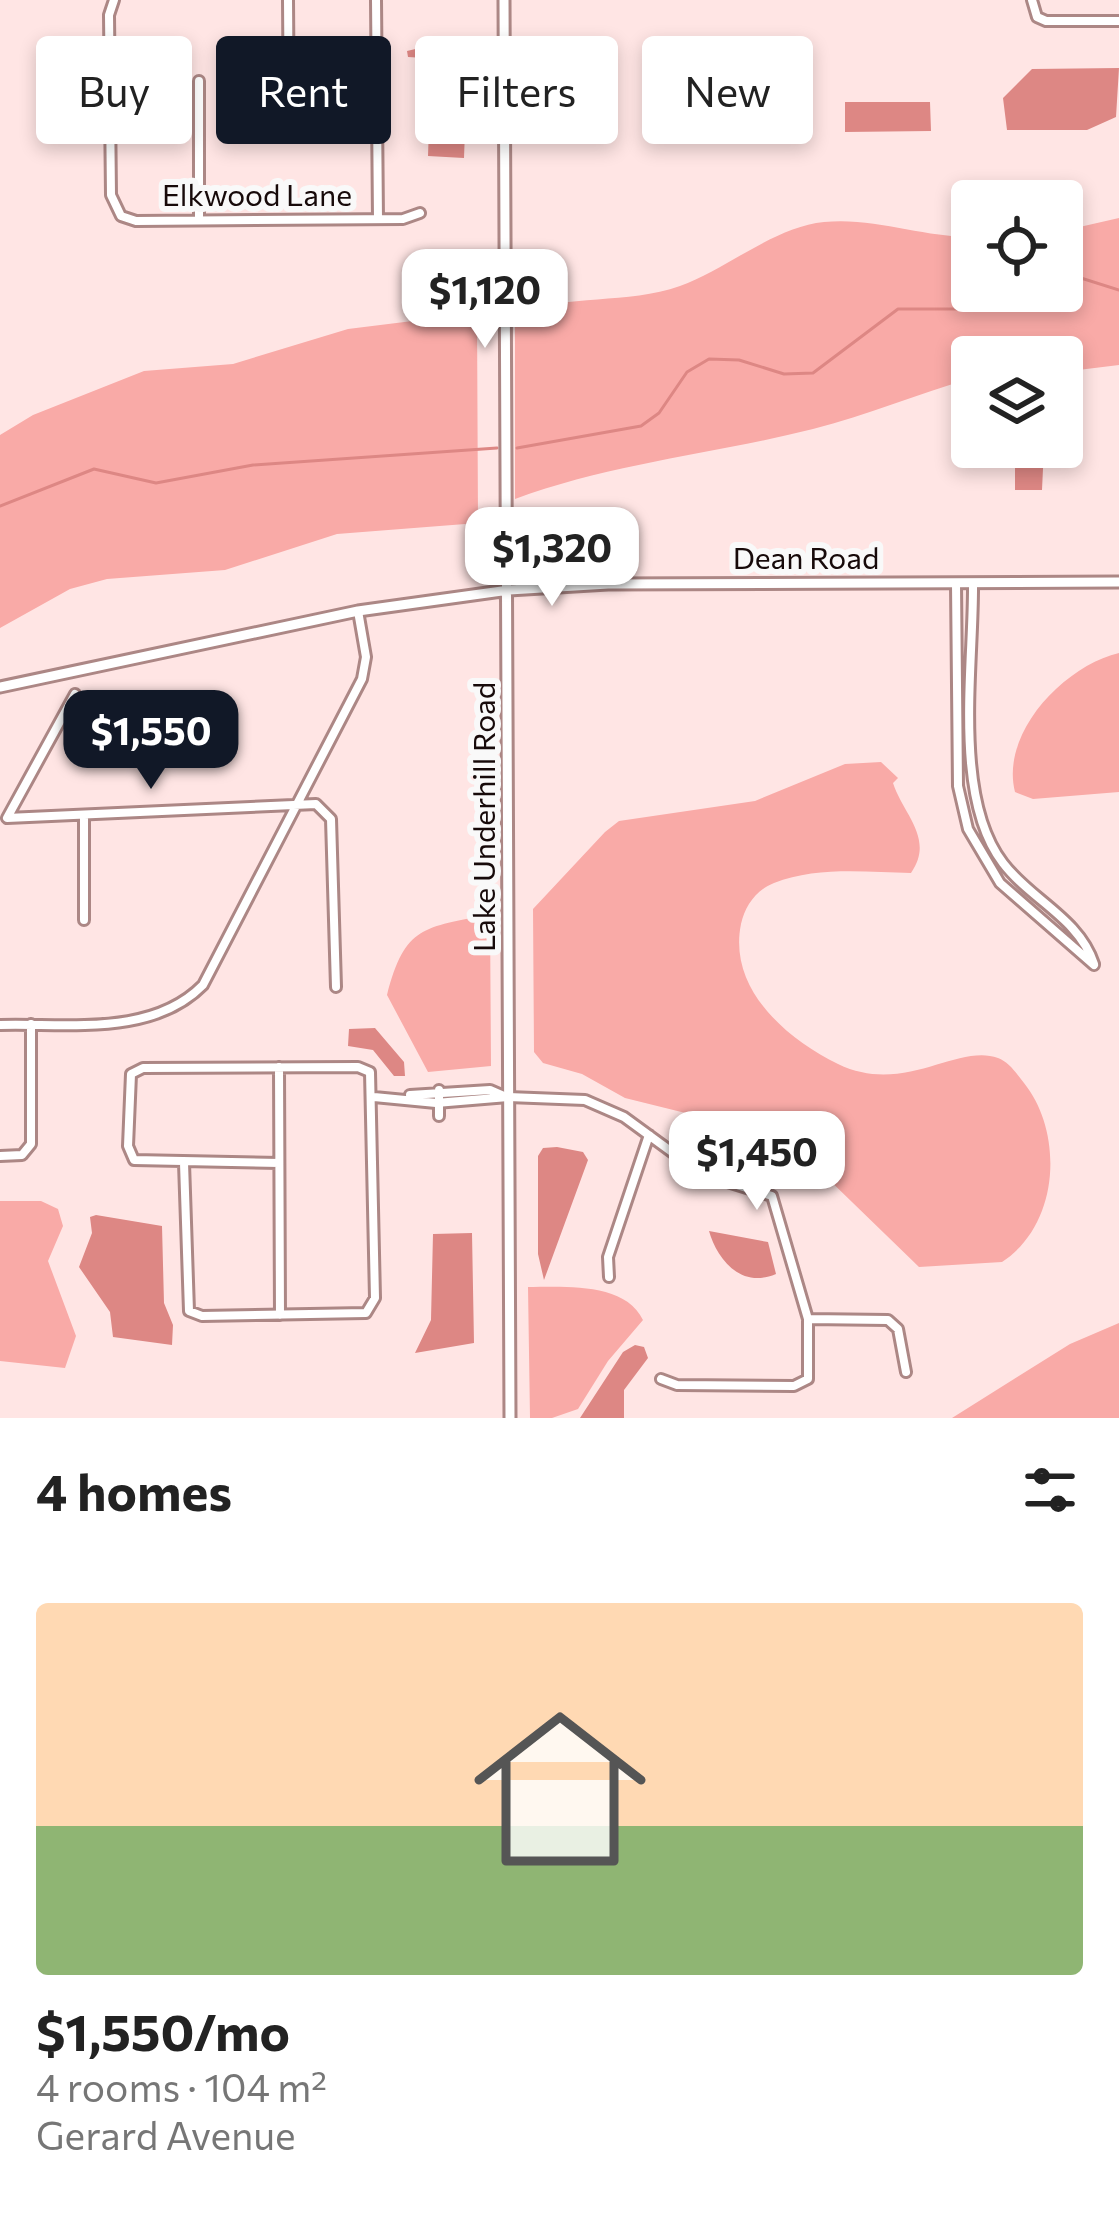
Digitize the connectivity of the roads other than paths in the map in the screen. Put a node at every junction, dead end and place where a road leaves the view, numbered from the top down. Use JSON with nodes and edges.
{"nodes":[{"id":1,"x":114,"y":0,"type":"edge"},
{"id":2,"x":288,"y":0,"type":"edge"},
{"id":3,"x":376,"y":0,"type":"edge"},
{"id":4,"x":504,"y":0,"type":"edge"},
{"id":5,"x":1032,"y":0,"type":"edge"},
{"id":6,"x":1119,"y":21,"type":"edge"},
{"id":7,"x":288,"y":36,"type":"edge"},
{"id":8,"x":199,"y":81,"type":"dead end"},
{"id":9,"x":420,"y":213,"type":"dead end"},
{"id":10,"x":378,"y":219,"type":"junction"},
{"id":11,"x":199,"y":220,"type":"junction"},
{"id":12,"x":1119,"y":582,"type":"edge"},
{"id":13,"x":956,"y":584,"type":"junction"},
{"id":14,"x":973,"y":584,"type":"junction"},
{"id":15,"x":509,"y":590,"type":"junction"},
{"id":16,"x":358,"y":611,"type":"junction"},
{"id":17,"x":0,"y":687,"type":"edge"},
{"id":18,"x":75,"y":694,"type":"dead end"},
{"id":19,"x":299,"y":804,"type":"junction"},
{"id":20,"x":84,"y":817,"type":"junction"},
{"id":21,"x":84,"y":920,"type":"dead end"},
{"id":22,"x":336,"y":987,"type":"dead end"},
{"id":23,"x":31,"y":1024,"type":"junction"},
{"id":24,"x":0,"y":1025,"type":"edge"},
{"id":25,"x":279,"y":1067,"type":"junction"},
{"id":26,"x":439,"y":1090,"type":"junction"},
{"id":27,"x":374,"y":1097,"type":"junction"},
{"id":28,"x":404,"y":1097,"type":"junction"},
{"id":29,"x":508,"y":1097,"type":"junction"},
{"id":30,"x":439,"y":1103,"type":"junction"},
{"id":31,"x":439,"y":1116,"type":"dead end"},
{"id":32,"x":649,"y":1135,"type":"junction"},
{"id":33,"x":0,"y":1156,"type":"edge"},
{"id":34,"x":184,"y":1163,"type":"junction"},
{"id":35,"x":279,"y":1163,"type":"junction"},
{"id":36,"x":609,"y":1277,"type":"dead end"},
{"id":37,"x":280,"y":1316,"type":"junction"},
{"id":38,"x":808,"y":1319,"type":"junction"},
{"id":39,"x":906,"y":1372,"type":"dead end"},
{"id":40,"x":661,"y":1379,"type":"dead end"},
{"id":41,"x":510,"y":1418,"type":"edge"}],
"edges":[{"from":1,"to":11,"type":"street","name":"Elkwood Lane"},
{"from":2,"to":7,"type":"street"},
{"from":3,"to":10,"type":"street"},
{"from":4,"to":15,"type":"street","name":"Lake Underhill Road"},
{"from":5,"to":6,"type":"street"},
{"from":8,"to":11,"type":"street"},
{"from":9,"to":10,"type":"street","name":"Elkwood Lane"},
{"from":10,"to":11,"type":"street","name":"Elkwood Lane"},
{"from":12,"to":14,"type":"street","name":"Dean Road"},
{"from":13,"to":14,"type":"street","name":"Dean Road"},
{"from":13,"to":14,"type":"street"},
{"from":13,"to":15,"type":"street","name":"Dean Road"},
{"from":15,"to":16,"type":"street","name":"Dean Road"},
{"from":15,"to":29,"type":"street","name":"Lake Underhill Road"},
{"from":16,"to":17,"type":"street","name":"Dean Road"},
{"from":16,"to":19,"type":"street"},
{"from":18,"to":20,"type":"street"},
{"from":19,"to":20,"type":"street"},
{"from":19,"to":22,"type":"street"},
{"from":19,"to":23,"type":"street"},
{"from":20,"to":21,"type":"street"},
{"from":23,"to":24,"type":"street"},
{"from":23,"to":33,"type":"street"},
{"from":25,"to":27,"type":"street"},
{"from":25,"to":34,"type":"street"},
{"from":25,"to":35,"type":"street"},
{"from":26,"to":28,"type":"street"},
{"from":26,"to":29,"type":"street"},
{"from":26,"to":30,"type":"street"},
{"from":27,"to":28,"type":"street"},
{"from":27,"to":37,"type":"street"},
{"from":28,"to":30,"type":"street"},
{"from":29,"to":30,"type":"street"},
{"from":29,"to":32,"type":"street"},
{"from":29,"to":41,"type":"street","name":"Lake Underhill Road"},
{"from":30,"to":31,"type":"street"},
{"from":32,"to":36,"type":"street"},
{"from":32,"to":38,"type":"street"},
{"from":34,"to":35,"type":"street"},
{"from":34,"to":37,"type":"street"},
{"from":35,"to":37,"type":"street"},
{"from":38,"to":39,"type":"street"},
{"from":38,"to":40,"type":"street"}]}
